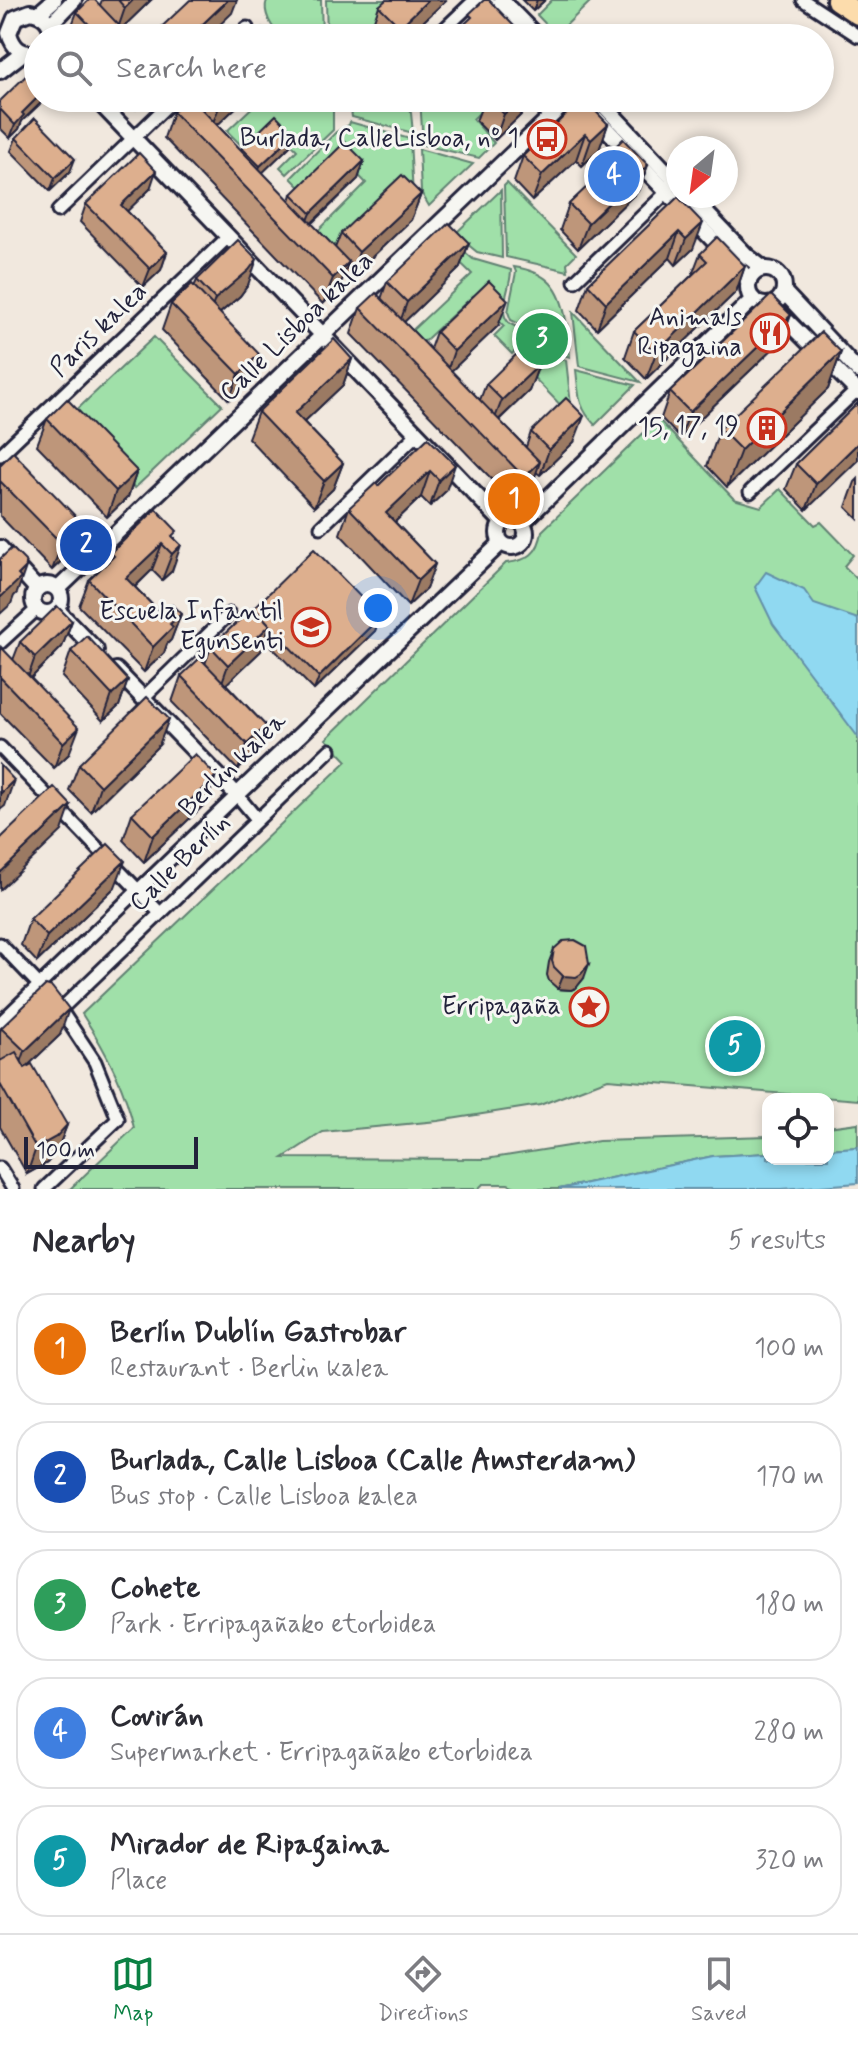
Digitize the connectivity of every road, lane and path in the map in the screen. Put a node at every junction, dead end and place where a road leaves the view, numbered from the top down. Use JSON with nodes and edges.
{"nodes":[{"id":1,"x":54,"y":0,"type":"edge"},
{"id":2,"x":74,"y":0,"type":"edge"},
{"id":3,"x":475,"y":0,"type":"edge"},
{"id":4,"x":484,"y":0,"type":"edge"},
{"id":5,"x":501,"y":0,"type":"edge"},
{"id":6,"x":803,"y":0,"type":"edge"},
{"id":7,"x":837,"y":0,"type":"edge"},
{"id":8,"x":39,"y":13,"type":"junction"},
{"id":9,"x":858,"y":14,"type":"edge"},
{"id":10,"x":46,"y":24,"type":"edge"},
{"id":11,"x":55,"y":24,"type":"edge"},
{"id":12,"x":450,"y":24,"type":"edge"},
{"id":13,"x":507,"y":24,"type":"edge"},
{"id":14,"x":524,"y":24,"type":"edge"},
{"id":15,"x":858,"y":36,"type":"edge"},
{"id":16,"x":6,"y":47,"type":"edge"},
{"id":17,"x":24,"y":56,"type":"edge"},
{"id":18,"x":0,"y":71,"type":"edge"},
{"id":19,"x":108,"y":112,"type":"edge"},
{"id":20,"x":160,"y":112,"type":"edge"},
{"id":21,"x":563,"y":112,"type":"edge"},
{"id":22,"x":589,"y":112,"type":"edge"},
{"id":23,"x":609,"y":112,"type":"edge"},
{"id":24,"x":133,"y":138,"type":"junction"},
{"id":25,"x":666,"y":180,"type":"edge"},
{"id":26,"x":666,"y":182,"type":"edge"},
{"id":27,"x":666,"y":195,"type":"edge"},
{"id":28,"x":689,"y":208,"type":"edge"},
{"id":29,"x":701,"y":208,"type":"edge"},
{"id":30,"x":58,"y":211,"type":"dead end"},
{"id":31,"x":228,"y":237,"type":"junction"},
{"id":32,"x":764,"y":269,"type":"junction"},
{"id":33,"x":575,"y":281,"type":"dead end"},
{"id":34,"x":749,"y":282,"type":"junction"},
{"id":35,"x":784,"y":292,"type":"junction"},
{"id":36,"x":753,"y":299,"type":"junction"},
{"id":37,"x":769,"y":305,"type":"junction"},
{"id":38,"x":323,"y":335,"type":"junction"},
{"id":39,"x":858,"y":371,"type":"edge"},
{"id":40,"x":857,"y":391,"type":"edge"},
{"id":41,"x":417,"y":434,"type":"junction"},
{"id":42,"x":0,"y":455,"type":"edge"},
{"id":43,"x":750,"y":492,"type":"dead end"},
{"id":44,"x":502,"y":522,"type":"junction"},
{"id":45,"x":522,"y":523,"type":"junction"},
{"id":46,"x":321,"y":527,"type":"dead end"},
{"id":47,"x":501,"y":543,"type":"junction"},
{"id":48,"x":0,"y":548,"type":"edge"},
{"id":49,"x":37,"y":589,"type":"junction"},
{"id":50,"x":58,"y":589,"type":"junction"},
{"id":51,"x":37,"y":609,"type":"junction"},
{"id":52,"x":57,"y":610,"type":"junction"},
{"id":53,"x":229,"y":614,"type":"dead end"},
{"id":54,"x":0,"y":643,"type":"edge"},
{"id":55,"x":143,"y":698,"type":"junction"},
{"id":56,"x":0,"y":747,"type":"edge"},
{"id":57,"x":330,"y":750,"type":"dead end"},
{"id":58,"x":237,"y":795,"type":"junction"},
{"id":59,"x":257,"y":819,"type":"junction"},
{"id":60,"x":138,"y":890,"type":"junction"},
{"id":61,"x":159,"y":912,"type":"junction"},
{"id":62,"x":0,"y":944,"type":"edge"},
{"id":63,"x":40,"y":986,"type":"junction"},
{"id":64,"x":61,"y":1009,"type":"junction"},
{"id":65,"x":0,"y":1023,"type":"edge"},
{"id":66,"x":0,"y":1168,"type":"edge"},
{"id":67,"x":13,"y":1189,"type":"edge"},
{"id":68,"x":44,"y":1189,"type":"edge"}],
"edges":[{"from":1,"to":8,"type":"street"},
{"from":2,"to":11,"type":"street"},
{"from":3,"to":12,"type":"street"},
{"from":4,"to":13,"type":"street"},
{"from":5,"to":14,"type":"street"},
{"from":6,"to":15,"type":"street"},
{"from":7,"to":9,"type":"highway"},
{"from":8,"to":10,"type":"street"},
{"from":8,"to":16,"type":"street"},
{"from":17,"to":18,"type":"street"},
{"from":19,"to":24,"type":"street"},
{"from":20,"to":24,"type":"street"},
{"from":21,"to":38,"type":"street","name":"Calle Lisboa kalea"},
{"from":22,"to":26,"type":"street"},
{"from":23,"to":25,"type":"street"},
{"from":24,"to":30,"type":"street"},
{"from":24,"to":31,"type":"street"},
{"from":27,"to":33,"type":"street"},
{"from":28,"to":34,"type":"street"},
{"from":29,"to":32,"type":"street"},
{"from":31,"to":38,"type":"street"},
{"from":31,"to":42,"type":"street","name":"Paris kalea"},
{"from":32,"to":34,"type":"street"},
{"from":32,"to":35,"type":"street"},
{"from":34,"to":36,"type":"street"},
{"from":35,"to":37,"type":"street"},
{"from":35,"to":39,"type":"street"},
{"from":36,"to":37,"type":"street"},
{"from":36,"to":45,"type":"street"},
{"from":37,"to":40,"type":"street"},
{"from":38,"to":41,"type":"street"},
{"from":38,"to":50,"type":"street","name":"Calle Lisboa kalea"},
{"from":40,"to":43,"type":"street"},
{"from":41,"to":44,"type":"street"},
{"from":41,"to":46,"type":"street"},
{"from":44,"to":45,"type":"street"},
{"from":44,"to":47,"type":"street"},
{"from":45,"to":47,"type":"street"},
{"from":47,"to":58,"type":"street","name":"Berlin kalea"},
{"from":48,"to":49,"type":"street"},
{"from":49,"to":50,"type":"street"},
{"from":49,"to":51,"type":"street"},
{"from":50,"to":52,"type":"street"},
{"from":51,"to":52,"type":"street"},
{"from":51,"to":54,"type":"street"},
{"from":52,"to":55,"type":"street"},
{"from":53,"to":55,"type":"street"},
{"from":55,"to":58,"type":"street"},
{"from":56,"to":60,"type":"street"},
{"from":57,"to":59,"type":"street","name":"Calle Berlín"},
{"from":58,"to":59,"type":"street"},
{"from":58,"to":60,"type":"street","name":"Berlin kalea"},
{"from":59,"to":61,"type":"street","name":"Calle Berlín"},
{"from":60,"to":61,"type":"street"},
{"from":60,"to":63,"type":"street","name":"Berlin kalea"},
{"from":61,"to":64,"type":"street","name":"Calle Berlín"},
{"from":62,"to":63,"type":"street"},
{"from":63,"to":64,"type":"street"},
{"from":63,"to":65,"type":"street","name":"Berlin kalea"},
{"from":64,"to":68,"type":"street"},
{"from":66,"to":67,"type":"street"}]}
